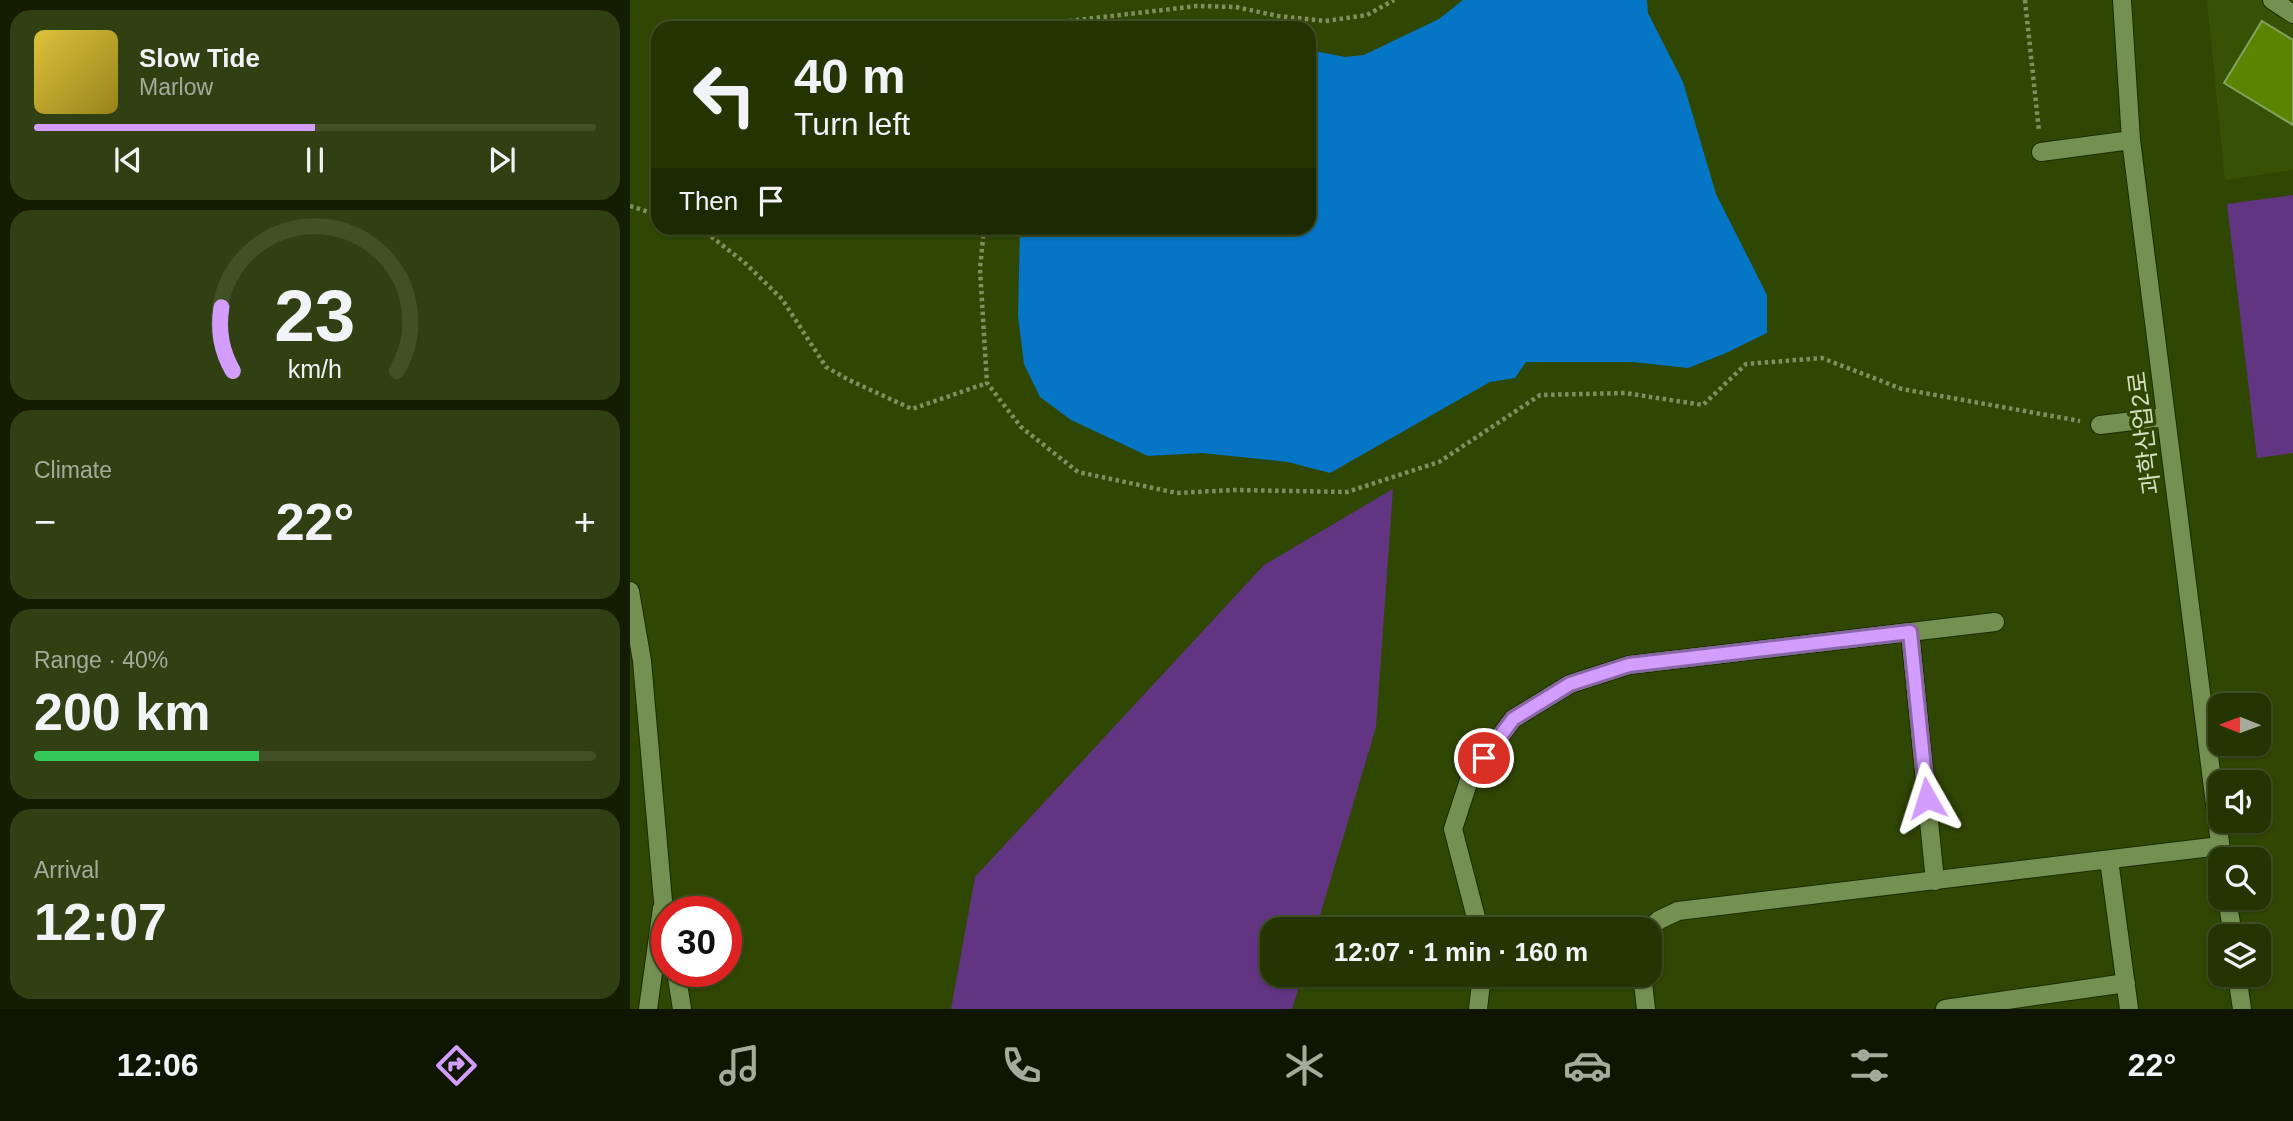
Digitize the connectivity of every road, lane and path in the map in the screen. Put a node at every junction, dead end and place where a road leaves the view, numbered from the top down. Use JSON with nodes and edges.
{"nodes":[{"id":1,"x":1394,"y":0,"type":"edge"},
{"id":2,"x":2025,"y":0,"type":"edge"},
{"id":3,"x":2122,"y":0,"type":"edge"},
{"id":4,"x":2272,"y":0,"type":"edge"},
{"id":5,"x":2293,"y":14,"type":"edge"},
{"id":6,"x":1069,"y":21,"type":"edge"},
{"id":7,"x":2131,"y":140,"type":"junction"},
{"id":8,"x":2041,"y":152,"type":"joint"},
{"id":9,"x":630,"y":206,"type":"edge"},
{"id":10,"x":651,"y":213,"type":"edge"},
{"id":11,"x":709,"y":235,"type":"edge"},
{"id":12,"x":983,"y":235,"type":"edge"},
{"id":13,"x":987,"y":383,"type":"junction"},
{"id":14,"x":2166,"y":417,"type":"junction"},
{"id":15,"x":2100,"y":425,"type":"joint"},
{"id":16,"x":630,"y":592,"type":"edge"},
{"id":17,"x":1995,"y":622,"type":"dead end"},
{"id":18,"x":1910,"y":632,"type":"junction"},
{"id":19,"x":2220,"y":847,"type":"edge"},
{"id":20,"x":2208,"y":854,"type":"edge"},
{"id":21,"x":2109,"y":860,"type":"junction"},
{"id":22,"x":1936,"y":881,"type":"junction"},
{"id":23,"x":663,"y":896,"type":"edge"},
{"id":24,"x":1476,"y":917,"type":"edge"},
{"id":25,"x":1662,"y":918,"type":"edge"},
{"id":26,"x":2126,"y":983,"type":"junction"},
{"id":27,"x":651,"y":987,"type":"edge"},
{"id":28,"x":679,"y":987,"type":"edge"},
{"id":29,"x":1481,"y":987,"type":"edge"},
{"id":30,"x":1643,"y":987,"type":"edge"},
{"id":31,"x":2239,"y":987,"type":"edge"},
{"id":32,"x":648,"y":1009,"type":"edge"},
{"id":33,"x":682,"y":1009,"type":"edge"},
{"id":34,"x":1478,"y":1009,"type":"edge"},
{"id":35,"x":1646,"y":1009,"type":"edge"},
{"id":36,"x":1945,"y":1009,"type":"edge"},
{"id":37,"x":2129,"y":1009,"type":"edge"},
{"id":38,"x":2242,"y":1009,"type":"edge"}],
"edges":[{"from":1,"to":6,"type":"path"},
{"from":2,"to":8,"type":"path"},
{"from":3,"to":7,"type":"street","name":"과학산업2로"},
{"from":4,"to":5,"type":"street"},
{"from":7,"to":8,"type":"street"},
{"from":7,"to":14,"type":"street","name":"과학산업2로"},
{"from":9,"to":10,"type":"path"},
{"from":11,"to":13,"type":"path"},
{"from":12,"to":13,"type":"path"},
{"from":13,"to":15,"type":"path"},
{"from":14,"to":15,"type":"street"},
{"from":14,"to":19,"type":"street","name":"과학산업2로"},
{"from":16,"to":23,"type":"street"},
{"from":17,"to":18,"type":"street"},
{"from":18,"to":22,"type":"street"},
{"from":18,"to":24,"type":"street"},
{"from":20,"to":21,"type":"street"},
{"from":21,"to":22,"type":"street"},
{"from":21,"to":26,"type":"street"},
{"from":22,"to":25,"type":"street"},
{"from":26,"to":36,"type":"street"},
{"from":26,"to":37,"type":"street"},
{"from":27,"to":32,"type":"street"},
{"from":28,"to":33,"type":"street"},
{"from":29,"to":34,"type":"street"},
{"from":30,"to":35,"type":"street"},
{"from":31,"to":38,"type":"street"}]}
